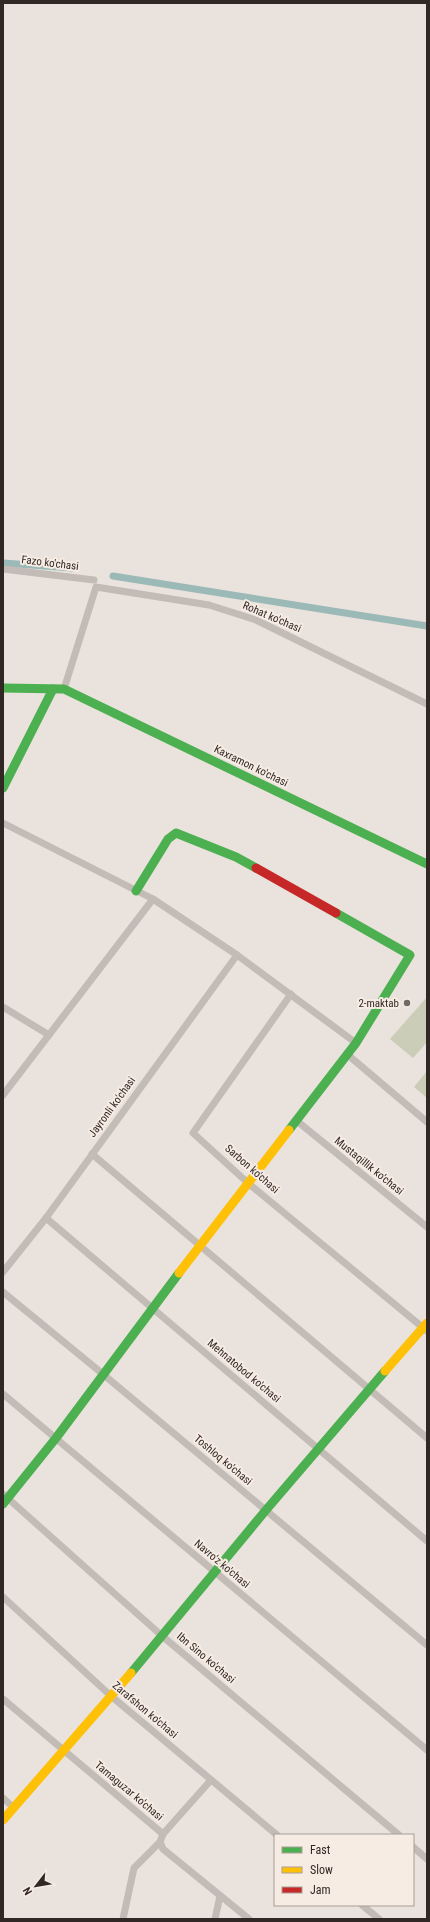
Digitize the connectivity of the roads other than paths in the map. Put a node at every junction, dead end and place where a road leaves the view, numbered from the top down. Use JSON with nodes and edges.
{"nodes":[{"id":1,"x":3,"y":569,"type":"edge"},
{"id":2,"x":95,"y":583,"type":"junction"},
{"id":3,"x":3,"y":688,"type":"edge"},
{"id":4,"x":53,"y":689,"type":"junction"},
{"id":5,"x":64,"y":689,"type":"junction"},
{"id":6,"x":427,"y":704,"type":"edge"},
{"id":7,"x":3,"y":788,"type":"edge"},
{"id":8,"x":3,"y":823,"type":"edge"},
{"id":9,"x":427,"y":864,"type":"edge"},
{"id":10,"x":136,"y":891,"type":"junction"},
{"id":11,"x":153,"y":899,"type":"junction"},
{"id":12,"x":238,"y":955,"type":"junction"},
{"id":13,"x":291,"y":994,"type":"junction"},
{"id":14,"x":3,"y":1007,"type":"edge"},
{"id":15,"x":49,"y":1035,"type":"junction"},
{"id":16,"x":356,"y":1043,"type":"junction"},
{"id":17,"x":348,"y":1055,"type":"junction"},
{"id":18,"x":3,"y":1095,"type":"edge"},
{"id":19,"x":297,"y":1121,"type":"junction"},
{"id":20,"x":427,"y":1122,"type":"edge"},
{"id":21,"x":92,"y":1154,"type":"junction"},
{"id":22,"x":248,"y":1183,"type":"junction"},
{"id":23,"x":46,"y":1218,"type":"junction"},
{"id":24,"x":427,"y":1227,"type":"edge"},
{"id":25,"x":200,"y":1247,"type":"junction"},
{"id":26,"x":3,"y":1272,"type":"edge"},
{"id":27,"x":3,"y":1292,"type":"edge"},
{"id":28,"x":152,"y":1308,"type":"junction"},
{"id":29,"x":426,"y":1327,"type":"edge"},
{"id":30,"x":104,"y":1375,"type":"junction"},
{"id":31,"x":371,"y":1391,"type":"junction"},
{"id":32,"x":3,"y":1394,"type":"edge"},
{"id":33,"x":56,"y":1438,"type":"junction"},
{"id":34,"x":427,"y":1438,"type":"edge"},
{"id":35,"x":320,"y":1450,"type":"junction"},
{"id":36,"x":4,"y":1499,"type":"edge"},
{"id":37,"x":266,"y":1510,"type":"junction"},
{"id":38,"x":427,"y":1541,"type":"edge"},
{"id":39,"x":214,"y":1572,"type":"junction"},
{"id":40,"x":3,"y":1597,"type":"edge"},
{"id":41,"x":161,"y":1635,"type":"junction"},
{"id":42,"x":427,"y":1645,"type":"edge"},
{"id":43,"x":111,"y":1696,"type":"junction"},
{"id":44,"x":3,"y":1699,"type":"edge"},
{"id":45,"x":427,"y":1750,"type":"edge"},
{"id":46,"x":63,"y":1751,"type":"junction"},
{"id":47,"x":211,"y":1780,"type":"junction"},
{"id":48,"x":3,"y":1798,"type":"edge"},
{"id":49,"x":14,"y":1808,"type":"junction"},
{"id":50,"x":3,"y":1820,"type":"edge"},
{"id":51,"x":163,"y":1834,"type":"junction"},
{"id":52,"x":277,"y":1834,"type":"edge"},
{"id":53,"x":398,"y":1834,"type":"edge"},
{"id":54,"x":160,"y":1842,"type":"junction"},
{"id":55,"x":414,"y":1848,"type":"edge"},
{"id":56,"x":427,"y":1859,"type":"edge"},
{"id":57,"x":220,"y":1896,"type":"junction"},
{"id":58,"x":363,"y":1906,"type":"edge"},
{"id":59,"x":123,"y":1919,"type":"edge"},
{"id":60,"x":215,"y":1919,"type":"edge"},
{"id":61,"x":249,"y":1919,"type":"edge"},
{"id":62,"x":379,"y":1919,"type":"edge"}],
"edges":[{"from":1,"to":2,"type":"street","name":"Fazo ko'chasi"},
{"from":2,"to":5,"type":"street"},
{"from":2,"to":6,"type":"street","name":"Rohat ko'chasi"},
{"from":3,"to":4,"type":"street"},
{"from":4,"to":5,"type":"street"},
{"from":4,"to":7,"type":"street"},
{"from":5,"to":9,"type":"street","name":"Kaxramon ko'chasi"},
{"from":8,"to":10,"type":"street"},
{"from":10,"to":11,"type":"street"},
{"from":10,"to":16,"type":"street"},
{"from":11,"to":12,"type":"street"},
{"from":11,"to":15,"type":"street"},
{"from":12,"to":13,"type":"street"},
{"from":12,"to":21,"type":"street","name":"Jayronli ko'chasi"},
{"from":13,"to":16,"type":"street"},
{"from":13,"to":22,"type":"street","name":"Sarbon ko'chasi"},
{"from":14,"to":15,"type":"street"},
{"from":15,"to":18,"type":"street"},
{"from":16,"to":17,"type":"street"},
{"from":17,"to":19,"type":"street"},
{"from":17,"to":20,"type":"street"},
{"from":19,"to":22,"type":"street"},
{"from":19,"to":24,"type":"street","name":"Mustaqillik ko'chasi"},
{"from":21,"to":23,"type":"street","name":"Jayronli ko'chasi"},
{"from":21,"to":25,"type":"street"},
{"from":22,"to":25,"type":"street"},
{"from":22,"to":29,"type":"street","name":"Sarbon ko'chasi"},
{"from":23,"to":26,"type":"street","name":"Jayronli ko'chasi"},
{"from":23,"to":28,"type":"street","name":"Mehnatobod ko'chasi"},
{"from":25,"to":28,"type":"street"},
{"from":25,"to":31,"type":"street"},
{"from":27,"to":30,"type":"street","name":"Toshloq ko'chasi"},
{"from":28,"to":30,"type":"street"},
{"from":28,"to":35,"type":"street","name":"Mehnatobod ko'chasi"},
{"from":29,"to":31,"type":"street"},
{"from":30,"to":33,"type":"street"},
{"from":30,"to":37,"type":"street","name":"Toshloq ko'chasi"},
{"from":31,"to":34,"type":"street"},
{"from":31,"to":35,"type":"street"},
{"from":32,"to":33,"type":"street","name":"Navro'z ko'chasi"},
{"from":33,"to":36,"type":"street"},
{"from":33,"to":39,"type":"street","name":"Navro'z ko'chasi"},
{"from":35,"to":37,"type":"street"},
{"from":35,"to":38,"type":"street","name":"Mehnatobod ko'chasi"},
{"from":36,"to":41,"type":"street","name":"Ibn Sino ko'chasi"},
{"from":37,"to":39,"type":"street"},
{"from":37,"to":42,"type":"street","name":"Toshloq ko'chasi"},
{"from":39,"to":41,"type":"street"},
{"from":39,"to":45,"type":"street","name":"Navro'z ko'chasi"},
{"from":40,"to":43,"type":"street","name":"Zarafshon ko'chasi"},
{"from":41,"to":43,"type":"street"},
{"from":41,"to":53,"type":"street","name":"Ibn Sino ko'chasi"},
{"from":43,"to":46,"type":"street"},
{"from":43,"to":47,"type":"street","name":"Zarafshon ko'chasi"},
{"from":44,"to":46,"type":"street","name":"Tamaguzar ko'chasi"},
{"from":46,"to":49,"type":"street"},
{"from":46,"to":51,"type":"street","name":"Tamaguzar ko'chasi"},
{"from":47,"to":51,"type":"street"},
{"from":47,"to":52,"type":"street","name":"Zarafshon ko'chasi"},
{"from":48,"to":49,"type":"street"},
{"from":49,"to":50,"type":"street"},
{"from":51,"to":54,"type":"street","name":"Tamaguzar ko'chasi"},
{"from":54,"to":57,"type":"street"},
{"from":54,"to":59,"type":"street"},
{"from":55,"to":56,"type":"street"},
{"from":57,"to":60,"type":"street"},
{"from":57,"to":61,"type":"street"},
{"from":58,"to":62,"type":"street"}]}
